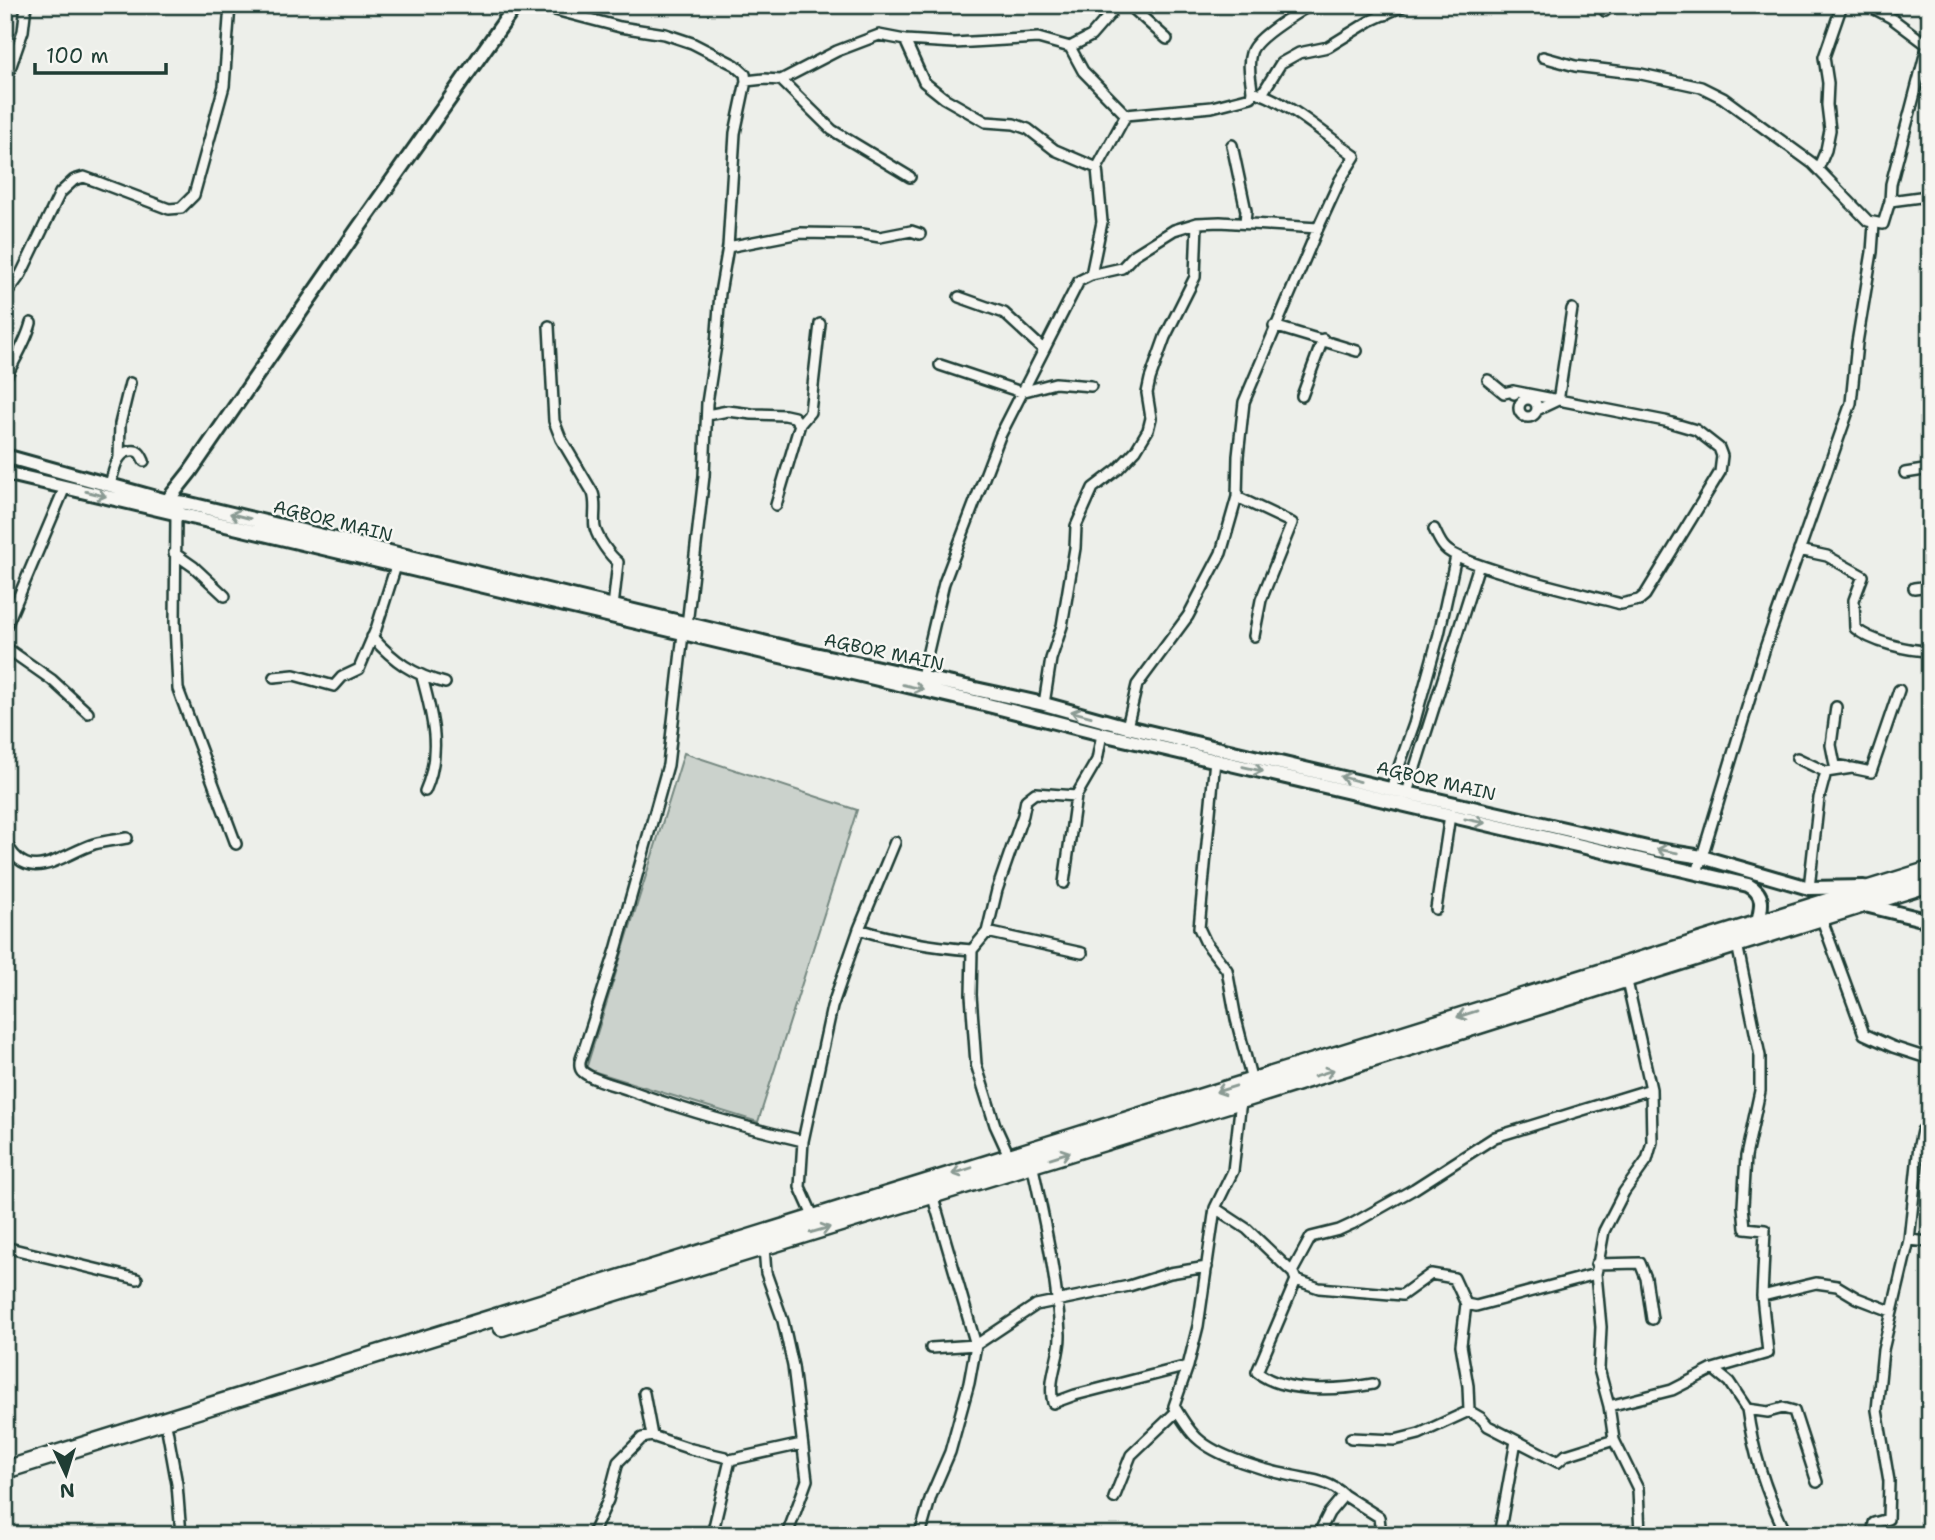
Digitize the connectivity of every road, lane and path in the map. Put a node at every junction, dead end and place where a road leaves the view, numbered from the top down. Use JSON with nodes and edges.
{"nodes":[{"id":1,"x":26,"y":5,"type":"edge"},
{"id":2,"x":230,"y":5,"type":"edge"},
{"id":3,"x":516,"y":5,"type":"edge"},
{"id":4,"x":536,"y":5,"type":"edge"},
{"id":5,"x":1111,"y":5,"type":"edge"},
{"id":6,"x":1129,"y":5,"type":"edge"},
{"id":7,"x":1310,"y":5,"type":"edge"},
{"id":8,"x":1374,"y":5,"type":"edge"},
{"id":9,"x":1405,"y":5,"type":"edge"},
{"id":10,"x":1842,"y":5,"type":"edge"},
{"id":11,"x":1867,"y":5,"type":"edge"},
{"id":12,"x":1385,"y":15,"type":"junction"},
{"id":13,"x":1167,"y":39,"type":"dead end"},
{"id":14,"x":905,"y":40,"type":"junction"},
{"id":15,"x":1928,"y":40,"type":"edge"},
{"id":16,"x":1070,"y":47,"type":"junction"},
{"id":17,"x":1543,"y":57,"type":"dead end"},
{"id":18,"x":781,"y":80,"type":"junction"},
{"id":19,"x":746,"y":81,"type":"junction"},
{"id":20,"x":5,"y":83,"type":"edge"},
{"id":21,"x":1257,"y":92,"type":"junction"},
{"id":22,"x":1126,"y":115,"type":"junction"},
{"id":23,"x":1232,"y":145,"type":"dead end"},
{"id":24,"x":1097,"y":168,"type":"junction"},
{"id":25,"x":1818,"y":169,"type":"junction"},
{"id":26,"x":910,"y":177,"type":"dead end"},
{"id":27,"x":1930,"y":198,"type":"edge"},
{"id":28,"x":1890,"y":201,"type":"junction"},
{"id":29,"x":1197,"y":223,"type":"junction"},
{"id":30,"x":1245,"y":223,"type":"junction"},
{"id":31,"x":1874,"y":224,"type":"junction"},
{"id":32,"x":1318,"y":228,"type":"junction"},
{"id":33,"x":920,"y":234,"type":"dead end"},
{"id":34,"x":728,"y":247,"type":"junction"},
{"id":35,"x":1091,"y":275,"type":"junction"},
{"id":36,"x":5,"y":296,"type":"edge"},
{"id":37,"x":959,"y":297,"type":"dead end"},
{"id":38,"x":1572,"y":309,"type":"dead end"},
{"id":39,"x":31,"y":323,"type":"dead end"},
{"id":40,"x":820,"y":324,"type":"dead end"},
{"id":41,"x":1274,"y":326,"type":"junction"},
{"id":42,"x":550,"y":327,"type":"dead end"},
{"id":43,"x":1323,"y":339,"type":"junction"},
{"id":44,"x":1042,"y":349,"type":"junction"},
{"id":45,"x":1357,"y":351,"type":"dead end"},
{"id":46,"x":940,"y":365,"type":"dead end"},
{"id":47,"x":5,"y":379,"type":"edge"},
{"id":48,"x":1488,"y":380,"type":"dead end"},
{"id":49,"x":130,"y":383,"type":"dead end"},
{"id":50,"x":1091,"y":386,"type":"dead end"},
{"id":51,"x":1513,"y":391,"type":"junction"},
{"id":52,"x":1021,"y":392,"type":"junction"},
{"id":53,"x":1302,"y":396,"type":"dead end"},
{"id":54,"x":1556,"y":401,"type":"junction"},
{"id":55,"x":707,"y":415,"type":"junction"},
{"id":56,"x":800,"y":424,"type":"junction"},
{"id":57,"x":5,"y":456,"type":"edge"},
{"id":58,"x":119,"y":457,"type":"junction"},
{"id":59,"x":144,"y":461,"type":"dead end"},
{"id":60,"x":1930,"y":469,"type":"edge"},
{"id":61,"x":5,"y":473,"type":"edge"},
{"id":62,"x":1905,"y":473,"type":"dead end"},
{"id":63,"x":110,"y":484,"type":"junction"},
{"id":64,"x":65,"y":487,"type":"junction"},
{"id":65,"x":1237,"y":497,"type":"junction"},
{"id":66,"x":167,"y":501,"type":"junction"},
{"id":67,"x":776,"y":505,"type":"dead end"},
{"id":68,"x":176,"y":515,"type":"junction"},
{"id":69,"x":1434,"y":529,"type":"dead end"},
{"id":70,"x":289,"y":535,"type":"junction"},
{"id":71,"x":1799,"y":550,"type":"junction"},
{"id":72,"x":174,"y":553,"type":"junction"},
{"id":73,"x":1456,"y":556,"type":"junction"},
{"id":74,"x":1479,"y":565,"type":"junction"},
{"id":75,"x":396,"y":566,"type":"junction"},
{"id":76,"x":1930,"y":586,"type":"edge"},
{"id":77,"x":1914,"y":588,"type":"dead end"},
{"id":78,"x":225,"y":596,"type":"dead end"},
{"id":79,"x":613,"y":607,"type":"junction"},
{"id":80,"x":5,"y":629,"type":"edge"},
{"id":81,"x":685,"y":629,"type":"junction"},
{"id":82,"x":1254,"y":636,"type":"dead end"},
{"id":83,"x":372,"y":637,"type":"junction"},
{"id":84,"x":5,"y":647,"type":"edge"},
{"id":85,"x":1930,"y":651,"type":"edge"},
{"id":86,"x":274,"y":677,"type":"dead end"},
{"id":87,"x":422,"y":677,"type":"junction"},
{"id":88,"x":922,"y":677,"type":"junction"},
{"id":89,"x":445,"y":683,"type":"dead end"},
{"id":90,"x":1899,"y":690,"type":"dead end"},
{"id":91,"x":1044,"y":704,"type":"junction"},
{"id":92,"x":1836,"y":707,"type":"dead end"},
{"id":93,"x":88,"y":713,"type":"dead end"},
{"id":94,"x":1127,"y":727,"type":"junction"},
{"id":95,"x":1102,"y":734,"type":"junction"},
{"id":96,"x":1797,"y":758,"type":"dead end"},
{"id":97,"x":1215,"y":760,"type":"junction"},
{"id":98,"x":1852,"y":768,"type":"junction"},
{"id":99,"x":1826,"y":772,"type":"junction"},
{"id":100,"x":1391,"y":789,"type":"junction"},
{"id":101,"x":425,"y":791,"type":"dead end"},
{"id":102,"x":1407,"y":793,"type":"junction"},
{"id":103,"x":1076,"y":796,"type":"junction"},
{"id":104,"x":1450,"y":815,"type":"junction"},
{"id":105,"x":127,"y":838,"type":"dead end"},
{"id":106,"x":5,"y":840,"type":"edge"},
{"id":107,"x":895,"y":842,"type":"dead end"},
{"id":108,"x":236,"y":844,"type":"dead end"},
{"id":109,"x":1702,"y":858,"type":"junction"},
{"id":110,"x":1930,"y":870,"type":"edge"},
{"id":111,"x":1697,"y":873,"type":"junction"},
{"id":112,"x":1064,"y":883,"type":"dead end"},
{"id":113,"x":1930,"y":883,"type":"edge"},
{"id":114,"x":1874,"y":886,"type":"junction"},
{"id":115,"x":1809,"y":888,"type":"junction"},
{"id":116,"x":1861,"y":904,"type":"junction"},
{"id":117,"x":1436,"y":909,"type":"dead end"},
{"id":118,"x":1821,"y":917,"type":"junction"},
{"id":119,"x":1930,"y":920,"type":"edge"},
{"id":120,"x":1758,"y":923,"type":"junction"},
{"id":121,"x":859,"y":929,"type":"junction"},
{"id":122,"x":987,"y":932,"type":"junction"},
{"id":123,"x":1737,"y":944,"type":"junction"},
{"id":124,"x":972,"y":950,"type":"junction"},
{"id":125,"x":1082,"y":953,"type":"dead end"},
{"id":126,"x":1626,"y":977,"type":"junction"},
{"id":127,"x":1930,"y":1059,"type":"edge"},
{"id":128,"x":1252,"y":1081,"type":"junction"},
{"id":129,"x":1651,"y":1089,"type":"junction"},
{"id":130,"x":1241,"y":1100,"type":"junction"},
{"id":131,"x":1930,"y":1130,"type":"edge"},
{"id":132,"x":803,"y":1141,"type":"junction"},
{"id":133,"x":1012,"y":1162,"type":"junction"},
{"id":134,"x":1032,"y":1163,"type":"junction"},
{"id":135,"x":932,"y":1194,"type":"junction"},
{"id":136,"x":1215,"y":1208,"type":"junction"},
{"id":137,"x":814,"y":1218,"type":"junction"},
{"id":138,"x":1909,"y":1240,"type":"junction"},
{"id":139,"x":1930,"y":1242,"type":"edge"},
{"id":140,"x":5,"y":1247,"type":"edge"},
{"id":141,"x":765,"y":1247,"type":"junction"},
{"id":142,"x":1207,"y":1267,"type":"junction"},
{"id":143,"x":1596,"y":1269,"type":"junction"},
{"id":144,"x":1294,"y":1276,"type":"junction"},
{"id":145,"x":137,"y":1279,"type":"dead end"},
{"id":146,"x":1762,"y":1296,"type":"junction"},
{"id":147,"x":1056,"y":1302,"type":"junction"},
{"id":148,"x":1466,"y":1304,"type":"junction"},
{"id":149,"x":1891,"y":1311,"type":"junction"},
{"id":150,"x":1652,"y":1319,"type":"dead end"},
{"id":151,"x":976,"y":1345,"type":"junction"},
{"id":152,"x":931,"y":1348,"type":"dead end"},
{"id":153,"x":1188,"y":1366,"type":"junction"},
{"id":154,"x":1713,"y":1369,"type":"junction"},
{"id":155,"x":1373,"y":1384,"type":"dead end"},
{"id":156,"x":644,"y":1393,"type":"dead end"},
{"id":157,"x":1609,"y":1406,"type":"junction"},
{"id":158,"x":1747,"y":1409,"type":"junction"},
{"id":159,"x":1177,"y":1411,"type":"junction"},
{"id":160,"x":1469,"y":1411,"type":"junction"},
{"id":161,"x":167,"y":1429,"type":"junction"},
{"id":162,"x":652,"y":1436,"type":"junction"},
{"id":163,"x":1351,"y":1438,"type":"dead end"},
{"id":164,"x":1614,"y":1440,"type":"junction"},
{"id":165,"x":1516,"y":1441,"type":"junction"},
{"id":166,"x":802,"y":1444,"type":"junction"},
{"id":167,"x":730,"y":1460,"type":"junction"},
{"id":168,"x":5,"y":1470,"type":"edge"},
{"id":169,"x":5,"y":1481,"type":"edge"},
{"id":170,"x":1817,"y":1482,"type":"dead end"},
{"id":171,"x":1344,"y":1494,"type":"junction"},
{"id":172,"x":1114,"y":1498,"type":"dead end"},
{"id":173,"x":181,"y":1535,"type":"edge"},
{"id":174,"x":592,"y":1535,"type":"edge"},
{"id":175,"x":712,"y":1535,"type":"edge"},
{"id":176,"x":787,"y":1535,"type":"edge"},
{"id":177,"x":919,"y":1535,"type":"edge"},
{"id":178,"x":1318,"y":1535,"type":"edge"},
{"id":179,"x":1381,"y":1535,"type":"edge"},
{"id":180,"x":1499,"y":1535,"type":"edge"},
{"id":181,"x":1640,"y":1535,"type":"edge"},
{"id":182,"x":1787,"y":1535,"type":"edge"},
{"id":183,"x":1872,"y":1535,"type":"edge"}],
"edges":[{"from":1,"to":20,"type":"street"},
{"from":2,"to":36,"type":"street"},
{"from":3,"to":66,"type":"main road"},
{"from":4,"to":19,"type":"street"},
{"from":5,"to":16,"type":"street"},
{"from":6,"to":13,"type":"street"},
{"from":7,"to":21,"type":"street"},
{"from":8,"to":12,"type":"street"},
{"from":9,"to":12,"type":"street"},
{"from":10,"to":25,"type":"street"},
{"from":11,"to":15,"type":"street"},
{"from":12,"to":21,"type":"street"},
{"from":14,"to":16,"type":"street"},
{"from":14,"to":18,"type":"street"},
{"from":14,"to":24,"type":"street"},
{"from":15,"to":28,"type":"street"},
{"from":16,"to":22,"type":"street"},
{"from":17,"to":25,"type":"street"},
{"from":18,"to":19,"type":"street"},
{"from":18,"to":26,"type":"street"},
{"from":19,"to":34,"type":"street"},
{"from":21,"to":22,"type":"street"},
{"from":21,"to":32,"type":"street"},
{"from":22,"to":24,"type":"street"},
{"from":23,"to":30,"type":"street"},
{"from":24,"to":35,"type":"street"},
{"from":25,"to":31,"type":"street"},
{"from":27,"to":28,"type":"street"},
{"from":28,"to":31,"type":"street"},
{"from":29,"to":30,"type":"street"},
{"from":29,"to":35,"type":"street"},
{"from":29,"to":91,"type":"street"},
{"from":30,"to":32,"type":"street"},
{"from":31,"to":71,"type":"street"},
{"from":32,"to":41,"type":"street"},
{"from":33,"to":34,"type":"street"},
{"from":34,"to":55,"type":"street"},
{"from":35,"to":44,"type":"street"},
{"from":37,"to":44,"type":"street"},
{"from":38,"to":54,"type":"street"},
{"from":39,"to":47,"type":"street"},
{"from":40,"to":56,"type":"street"},
{"from":41,"to":43,"type":"street"},
{"from":41,"to":65,"type":"street"},
{"from":42,"to":79,"type":"street"},
{"from":43,"to":45,"type":"street"},
{"from":43,"to":53,"type":"street"},
{"from":44,"to":52,"type":"street"},
{"from":46,"to":52,"type":"street"},
{"from":48,"to":51,"type":"street"},
{"from":49,"to":58,"type":"street"},
{"from":50,"to":52,"type":"street"},
{"from":51,"to":54,"type":"street"},
{"from":51,"to":54,"type":"street"},
{"from":52,"to":88,"type":"street"},
{"from":54,"to":74,"type":"street"},
{"from":55,"to":56,"type":"street"},
{"from":55,"to":81,"type":"street"},
{"from":56,"to":67,"type":"street"},
{"from":57,"to":63,"type":"main road","name":"AGBOR MAIN"},
{"from":58,"to":59,"type":"street"},
{"from":58,"to":63,"type":"street"},
{"from":60,"to":62,"type":"street"},
{"from":61,"to":64,"type":"main road","name":"AGBOR MAIN"},
{"from":63,"to":66,"type":"main road","name":"AGBOR MAIN"},
{"from":64,"to":68,"type":"main road","name":"AGBOR MAIN","one_way":true},
{"from":64,"to":80,"type":"street"},
{"from":65,"to":82,"type":"street"},
{"from":65,"to":94,"type":"street"},
{"from":70,"to":66,"type":"main road","name":"AGBOR MAIN","one_way":true},
{"from":68,"to":70,"type":"main road","name":"AGBOR MAIN"},
{"from":68,"to":72,"type":"street"},
{"from":69,"to":73,"type":"street"},
{"from":70,"to":75,"type":"main road","name":"AGBOR MAIN"},
{"from":70,"to":79,"type":"main road","name":"AGBOR MAIN"},
{"from":71,"to":85,"type":"street"},
{"from":71,"to":109,"type":"street"},
{"from":72,"to":78,"type":"street"},
{"from":72,"to":108,"type":"street"},
{"from":73,"to":74,"type":"street"},
{"from":73,"to":100,"type":"street"},
{"from":74,"to":102,"type":"street"},
{"from":75,"to":81,"type":"main road","name":"AGBOR MAIN"},
{"from":75,"to":83,"type":"street"},
{"from":76,"to":77,"type":"street"},
{"from":79,"to":81,"type":"main road","name":"AGBOR MAIN"},
{"from":81,"to":88,"type":"main road","name":"AGBOR MAIN"},
{"from":81,"to":95,"type":"main road","name":"AGBOR MAIN","one_way":true},
{"from":81,"to":132,"type":"street"},
{"from":83,"to":86,"type":"street"},
{"from":83,"to":87,"type":"street"},
{"from":84,"to":93,"type":"street"},
{"from":87,"to":89,"type":"street"},
{"from":87,"to":101,"type":"street"},
{"from":88,"to":91,"type":"main road","name":"AGBOR MAIN"},
{"from":90,"to":98,"type":"street"},
{"from":94,"to":91,"type":"main road","name":"AGBOR MAIN","one_way":true},
{"from":92,"to":98,"type":"street"},
{"from":100,"to":94,"type":"main road","name":"AGBOR MAIN","one_way":true},
{"from":95,"to":97,"type":"main road","name":"AGBOR MAIN"},
{"from":95,"to":103,"type":"street"},
{"from":96,"to":99,"type":"street"},
{"from":97,"to":104,"type":"main road","name":"AGBOR MAIN","one_way":true},
{"from":97,"to":128,"type":"street"},
{"from":98,"to":99,"type":"street"},
{"from":99,"to":115,"type":"street"},
{"from":100,"to":102,"type":"main road","name":"AGBOR MAIN"},
{"from":109,"to":102,"type":"main road","name":"AGBOR MAIN","one_way":true},
{"from":103,"to":112,"type":"street"},
{"from":103,"to":122,"type":"street"},
{"from":104,"to":111,"type":"main road","name":"AGBOR MAIN","one_way":true},
{"from":104,"to":117,"type":"street"},
{"from":105,"to":106,"type":"street"},
{"from":107,"to":121,"type":"street"},
{"from":109,"to":111,"type":"street"},
{"from":109,"to":115,"type":"main road","name":"AGBOR MAIN"},
{"from":110,"to":114,"type":"highway"},
{"from":111,"to":120,"type":"main road","name":"AGBOR MAIN"},
{"from":113,"to":116,"type":"highway"},
{"from":114,"to":115,"type":"main road","name":"AGBOR MAIN"},
{"from":114,"to":120,"type":"highway"},
{"from":116,"to":118,"type":"highway"},
{"from":116,"to":119,"type":"main road"},
{"from":118,"to":123,"type":"highway"},
{"from":118,"to":127,"type":"street"},
{"from":120,"to":128,"type":"highway","one_way":true},
{"from":121,"to":124,"type":"street"},
{"from":121,"to":132,"type":"street"},
{"from":122,"to":124,"type":"street"},
{"from":122,"to":125,"type":"street"},
{"from":123,"to":126,"type":"highway"},
{"from":123,"to":146,"type":"street"},
{"from":124,"to":133,"type":"street"},
{"from":126,"to":129,"type":"street"},
{"from":130,"to":126,"type":"highway","one_way":true},
{"from":128,"to":133,"type":"highway","one_way":true},
{"from":129,"to":143,"type":"street"},
{"from":129,"to":144,"type":"street"},
{"from":134,"to":130,"type":"highway","one_way":true},
{"from":130,"to":136,"type":"street"},
{"from":131,"to":138,"type":"street"},
{"from":132,"to":137,"type":"street"},
{"from":133,"to":134,"type":"highway"},
{"from":133,"to":135,"type":"highway"},
{"from":133,"to":137,"type":"highway","one_way":true},
{"from":134,"to":147,"type":"street"},
{"from":141,"to":135,"type":"highway","one_way":true},
{"from":135,"to":151,"type":"street"},
{"from":136,"to":142,"type":"street"},
{"from":136,"to":144,"type":"street"},
{"from":137,"to":168,"type":"highway"},
{"from":138,"to":139,"type":"street"},
{"from":138,"to":149,"type":"street"},
{"from":140,"to":145,"type":"street"},
{"from":141,"to":161,"type":"highway"},
{"from":141,"to":166,"type":"street"},
{"from":142,"to":147,"type":"street"},
{"from":142,"to":153,"type":"street"},
{"from":143,"to":148,"type":"street"},
{"from":143,"to":150,"type":"street"},
{"from":143,"to":157,"type":"street"},
{"from":144,"to":148,"type":"street"},
{"from":144,"to":155,"type":"street"},
{"from":146,"to":149,"type":"street"},
{"from":146,"to":154,"type":"street"},
{"from":147,"to":151,"type":"street"},
{"from":147,"to":153,"type":"street"},
{"from":148,"to":160,"type":"street"},
{"from":149,"to":183,"type":"street"},
{"from":151,"to":152,"type":"street"},
{"from":151,"to":177,"type":"street"},
{"from":153,"to":159,"type":"street"},
{"from":154,"to":157,"type":"street"},
{"from":154,"to":158,"type":"street"},
{"from":156,"to":162,"type":"street"},
{"from":157,"to":164,"type":"street"},
{"from":158,"to":170,"type":"street"},
{"from":158,"to":182,"type":"street"},
{"from":159,"to":171,"type":"street"},
{"from":159,"to":172,"type":"street"},
{"from":160,"to":163,"type":"street"},
{"from":160,"to":165,"type":"street"},
{"from":161,"to":169,"type":"highway"},
{"from":161,"to":173,"type":"street"},
{"from":162,"to":167,"type":"street"},
{"from":162,"to":174,"type":"street"},
{"from":164,"to":165,"type":"street"},
{"from":164,"to":181,"type":"street"},
{"from":165,"to":180,"type":"street"},
{"from":166,"to":167,"type":"street"},
{"from":166,"to":176,"type":"street"},
{"from":167,"to":175,"type":"street"},
{"from":171,"to":178,"type":"street"},
{"from":171,"to":179,"type":"street"}]}
